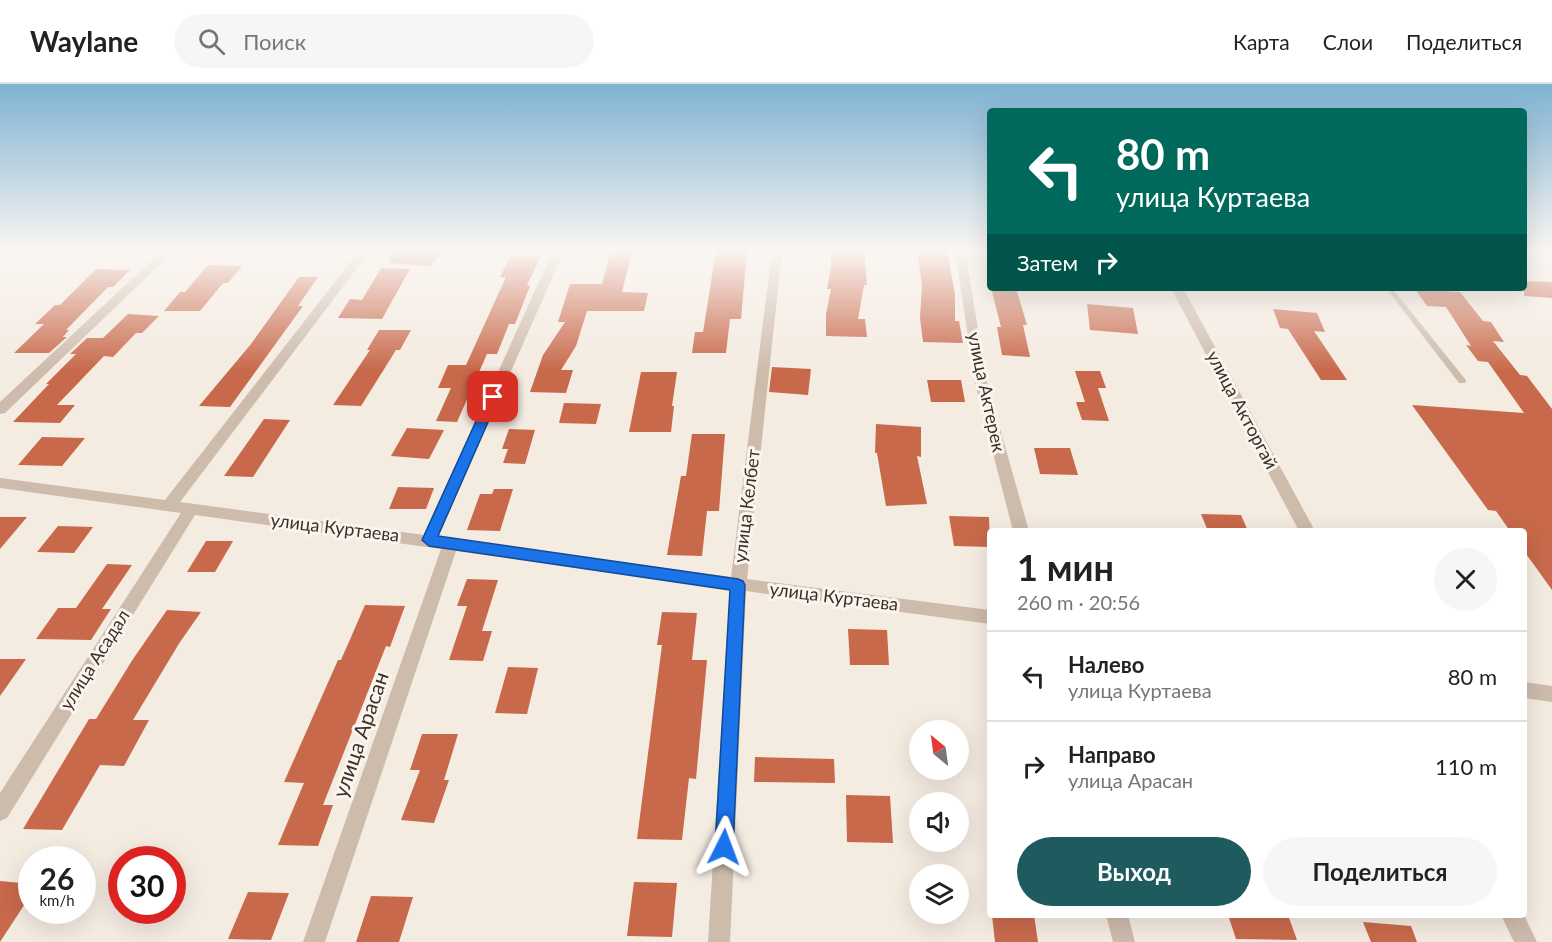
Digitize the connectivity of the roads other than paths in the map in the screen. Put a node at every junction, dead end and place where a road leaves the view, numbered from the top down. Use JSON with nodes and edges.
{"nodes":[{"id":1,"x":126,"y":291,"type":"edge"},
{"id":2,"x":333,"y":291,"type":"edge"},
{"id":3,"x":541,"y":291,"type":"edge"},
{"id":4,"x":772,"y":291,"type":"edge"},
{"id":5,"x":966,"y":291,"type":"edge"},
{"id":6,"x":1179,"y":291,"type":"edge"},
{"id":7,"x":1391,"y":291,"type":"edge"},
{"id":8,"x":1462,"y":381,"type":"dead end"},
{"id":9,"x":0,"y":410,"type":"edge"},
{"id":10,"x":0,"y":483,"type":"edge"},
{"id":11,"x":169,"y":506,"type":"junction"},
{"id":12,"x":191,"y":509,"type":"junction"},
{"id":13,"x":1020,"y":528,"type":"edge"},
{"id":14,"x":1304,"y":528,"type":"edge"},
{"id":15,"x":429,"y":540,"type":"junction"},
{"id":16,"x":451,"y":543,"type":"junction"},
{"id":17,"x":738,"y":585,"type":"junction"},
{"id":18,"x":987,"y":617,"type":"edge"},
{"id":19,"x":1527,"y":690,"type":"edge"},
{"id":20,"x":1552,"y":694,"type":"edge"},
{"id":21,"x":0,"y":811,"type":"edge"},
{"id":22,"x":1118,"y":918,"type":"edge"},
{"id":23,"x":1514,"y":918,"type":"edge"},
{"id":24,"x":315,"y":942,"type":"edge"},
{"id":25,"x":719,"y":942,"type":"edge"},
{"id":26,"x":1124,"y":942,"type":"edge"},
{"id":27,"x":1526,"y":942,"type":"edge"}],
"edges":[{"from":1,"to":9,"type":"street"},
{"from":2,"to":11,"type":"street"},
{"from":3,"to":15,"type":"street"},
{"from":4,"to":17,"type":"street","name":"улица Келбет"},
{"from":5,"to":13,"type":"street","name":"улица Актерек"},
{"from":6,"to":14,"type":"street","name":"улица Акторгай"},
{"from":7,"to":8,"type":"lane"},
{"from":10,"to":11,"type":"street","name":"улица Куртаева"},
{"from":11,"to":12,"type":"street","name":"улица Куртаева"},
{"from":12,"to":15,"type":"street","name":"улица Куртаева"},
{"from":12,"to":21,"type":"street","name":"улица Асадал"},
{"from":15,"to":16,"type":"street","name":"улица Куртаева"},
{"from":16,"to":17,"type":"street","name":"улица Куртаева"},
{"from":16,"to":24,"type":"street","name":"улица Арасан"},
{"from":17,"to":18,"type":"street","name":"улица Куртаева"},
{"from":17,"to":25,"type":"street","name":"улица Келбет"},
{"from":19,"to":20,"type":"street"},
{"from":22,"to":26,"type":"street"},
{"from":23,"to":27,"type":"street"}]}
